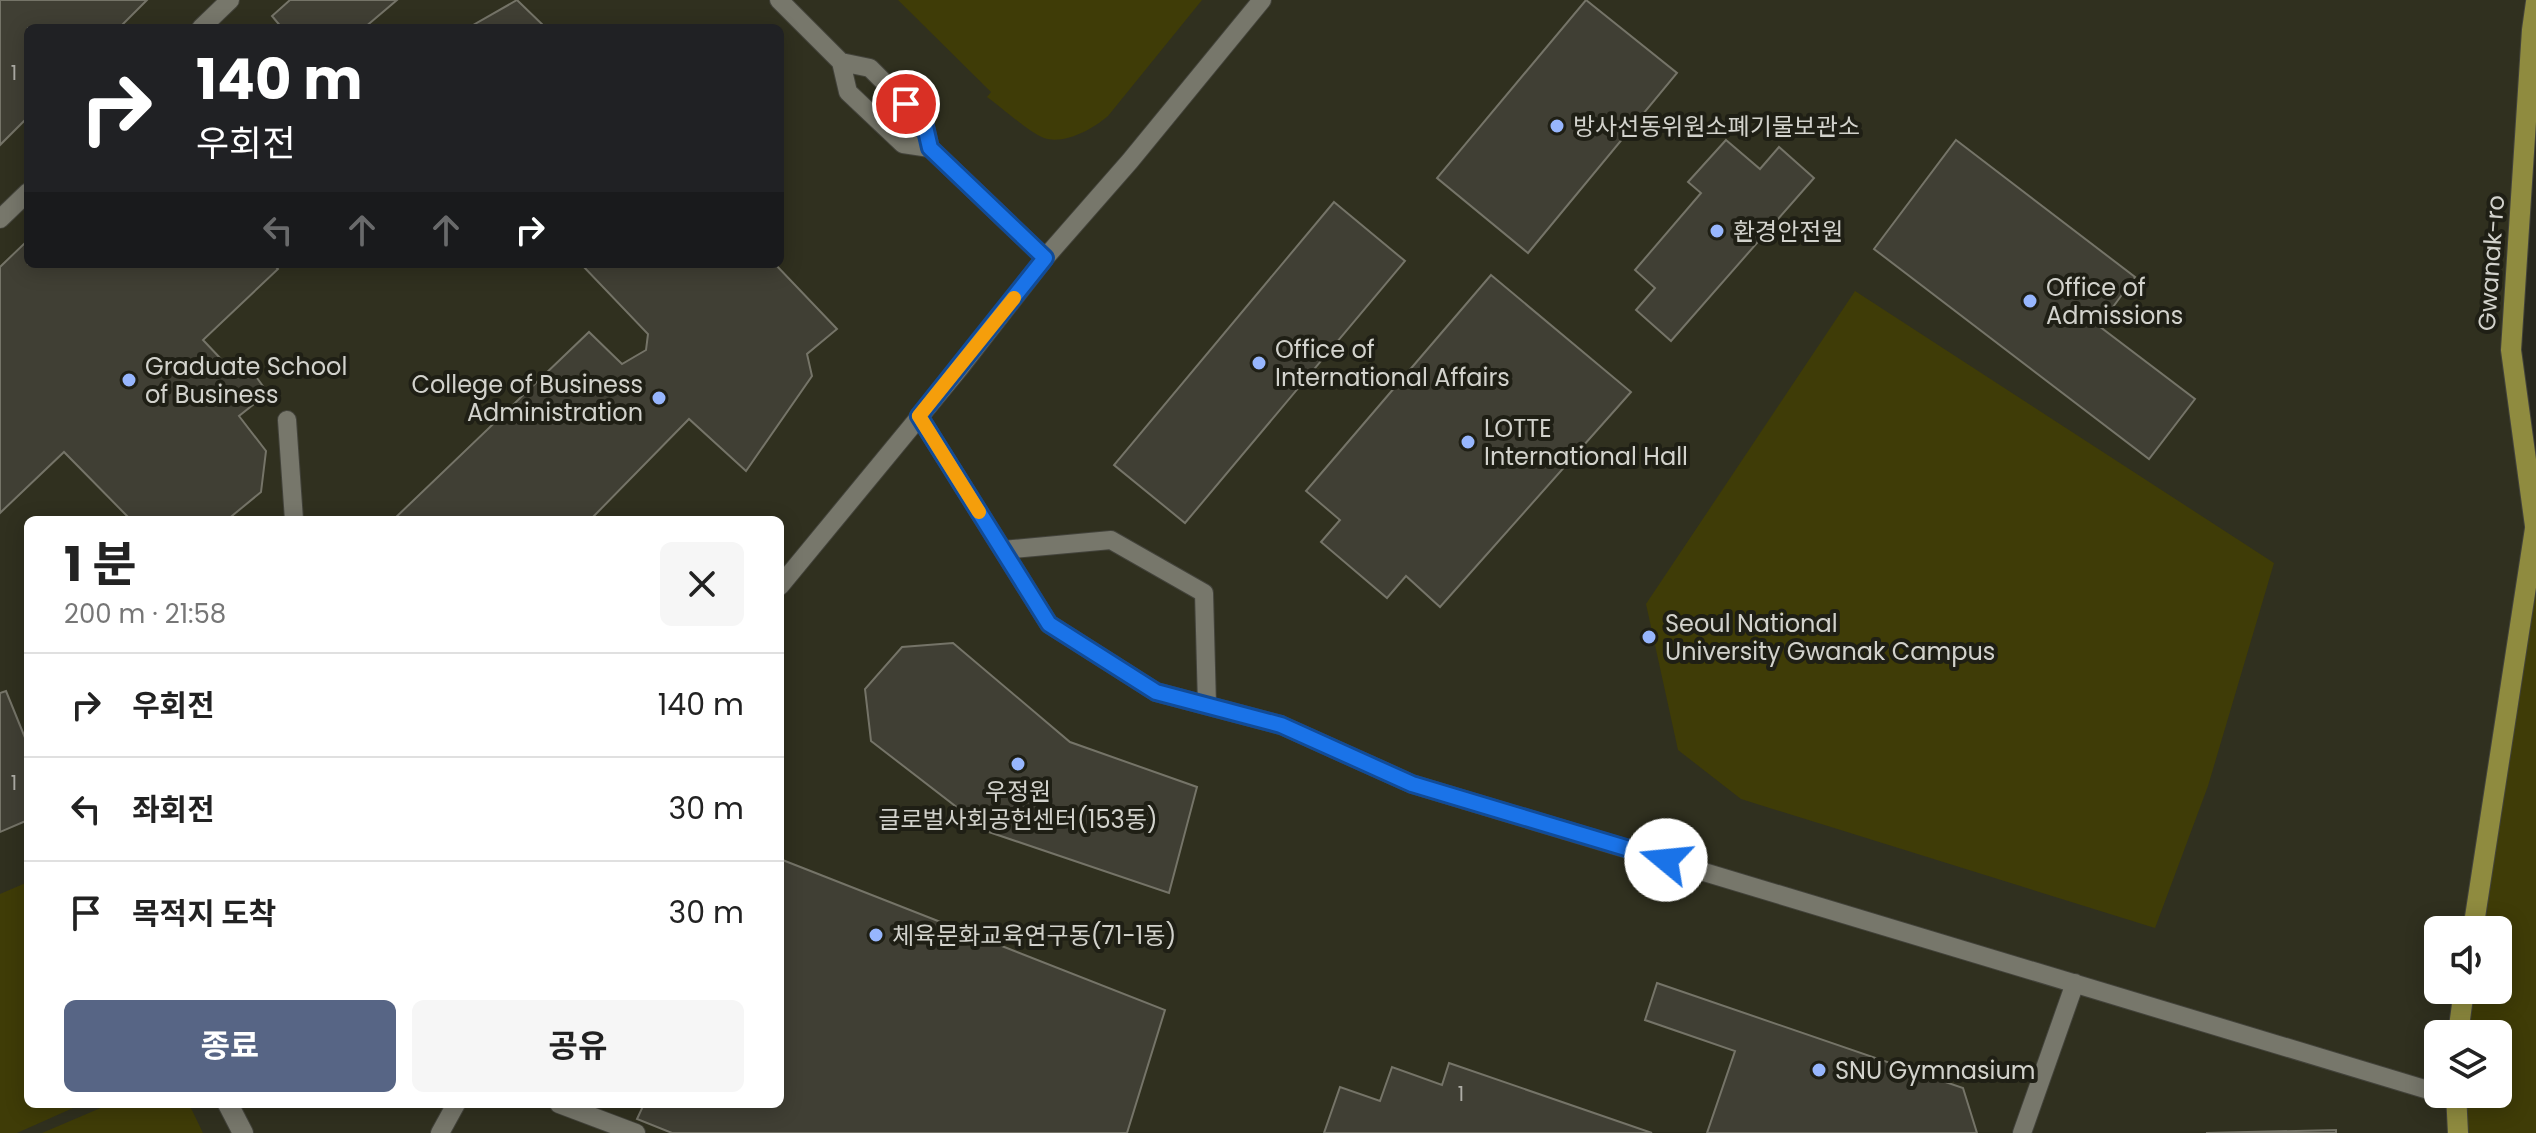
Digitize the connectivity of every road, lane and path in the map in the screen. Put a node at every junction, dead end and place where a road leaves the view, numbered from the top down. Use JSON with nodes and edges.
{"nodes":[{"id":1,"x":230,"y":0,"type":"edge"},
{"id":2,"x":779,"y":0,"type":"edge"},
{"id":3,"x":1262,"y":0,"type":"edge"},
{"id":4,"x":2536,"y":2,"type":"edge"},
{"id":5,"x":205,"y":24,"type":"edge"},
{"id":6,"x":841,"y":62,"type":"junction"},
{"id":7,"x":930,"y":148,"type":"junction"},
{"id":8,"x":24,"y":196,"type":"edge"},
{"id":9,"x":0,"y":219,"type":"edge"},
{"id":10,"x":1045,"y":258,"type":"junction"},
{"id":11,"x":919,"y":416,"type":"junction"},
{"id":12,"x":287,"y":420,"type":"dead end"},
{"id":13,"x":294,"y":516,"type":"edge"},
{"id":14,"x":2536,"y":524,"type":"edge"},
{"id":15,"x":1003,"y":550,"type":"junction"},
{"id":16,"x":784,"y":581,"type":"edge"},
{"id":17,"x":1207,"y":705,"type":"junction"},
{"id":18,"x":2475,"y":916,"type":"edge"},
{"id":19,"x":2075,"y":983,"type":"junction"},
{"id":20,"x":2424,"y":1088,"type":"edge"},
{"id":21,"x":230,"y":1108,"type":"edge"},
{"id":22,"x":454,"y":1108,"type":"edge"},
{"id":23,"x":570,"y":1108,"type":"edge"},
{"id":24,"x":2451,"y":1108,"type":"edge"},
{"id":25,"x":243,"y":1133,"type":"edge"},
{"id":26,"x":440,"y":1133,"type":"edge"},
{"id":27,"x":636,"y":1133,"type":"edge"},
{"id":28,"x":2022,"y":1133,"type":"edge"},
{"id":29,"x":2458,"y":1133,"type":"edge"}],
"edges":[{"from":1,"to":5,"type":"lane"},
{"from":2,"to":6,"type":"lane"},
{"from":3,"to":10,"type":"lane"},
{"from":4,"to":14,"type":"main road","name":"Gwanak-ro"},
{"from":6,"to":7,"type":"lane"},
{"from":6,"to":7,"type":"lane"},
{"from":7,"to":10,"type":"lane"},
{"from":8,"to":9,"type":"lane"},
{"from":10,"to":11,"type":"lane"},
{"from":11,"to":15,"type":"lane"},
{"from":11,"to":16,"type":"lane"},
{"from":12,"to":13,"type":"lane"},
{"from":14,"to":18,"type":"main road","name":"Gwanak-ro"},
{"from":15,"to":17,"type":"lane"},
{"from":15,"to":17,"type":"lane"},
{"from":17,"to":19,"type":"lane"},
{"from":19,"to":20,"type":"lane"},
{"from":19,"to":28,"type":"lane"},
{"from":21,"to":25,"type":"street"},
{"from":22,"to":26,"type":"lane"},
{"from":23,"to":27,"type":"lane"},
{"from":24,"to":29,"type":"main road"}]}
